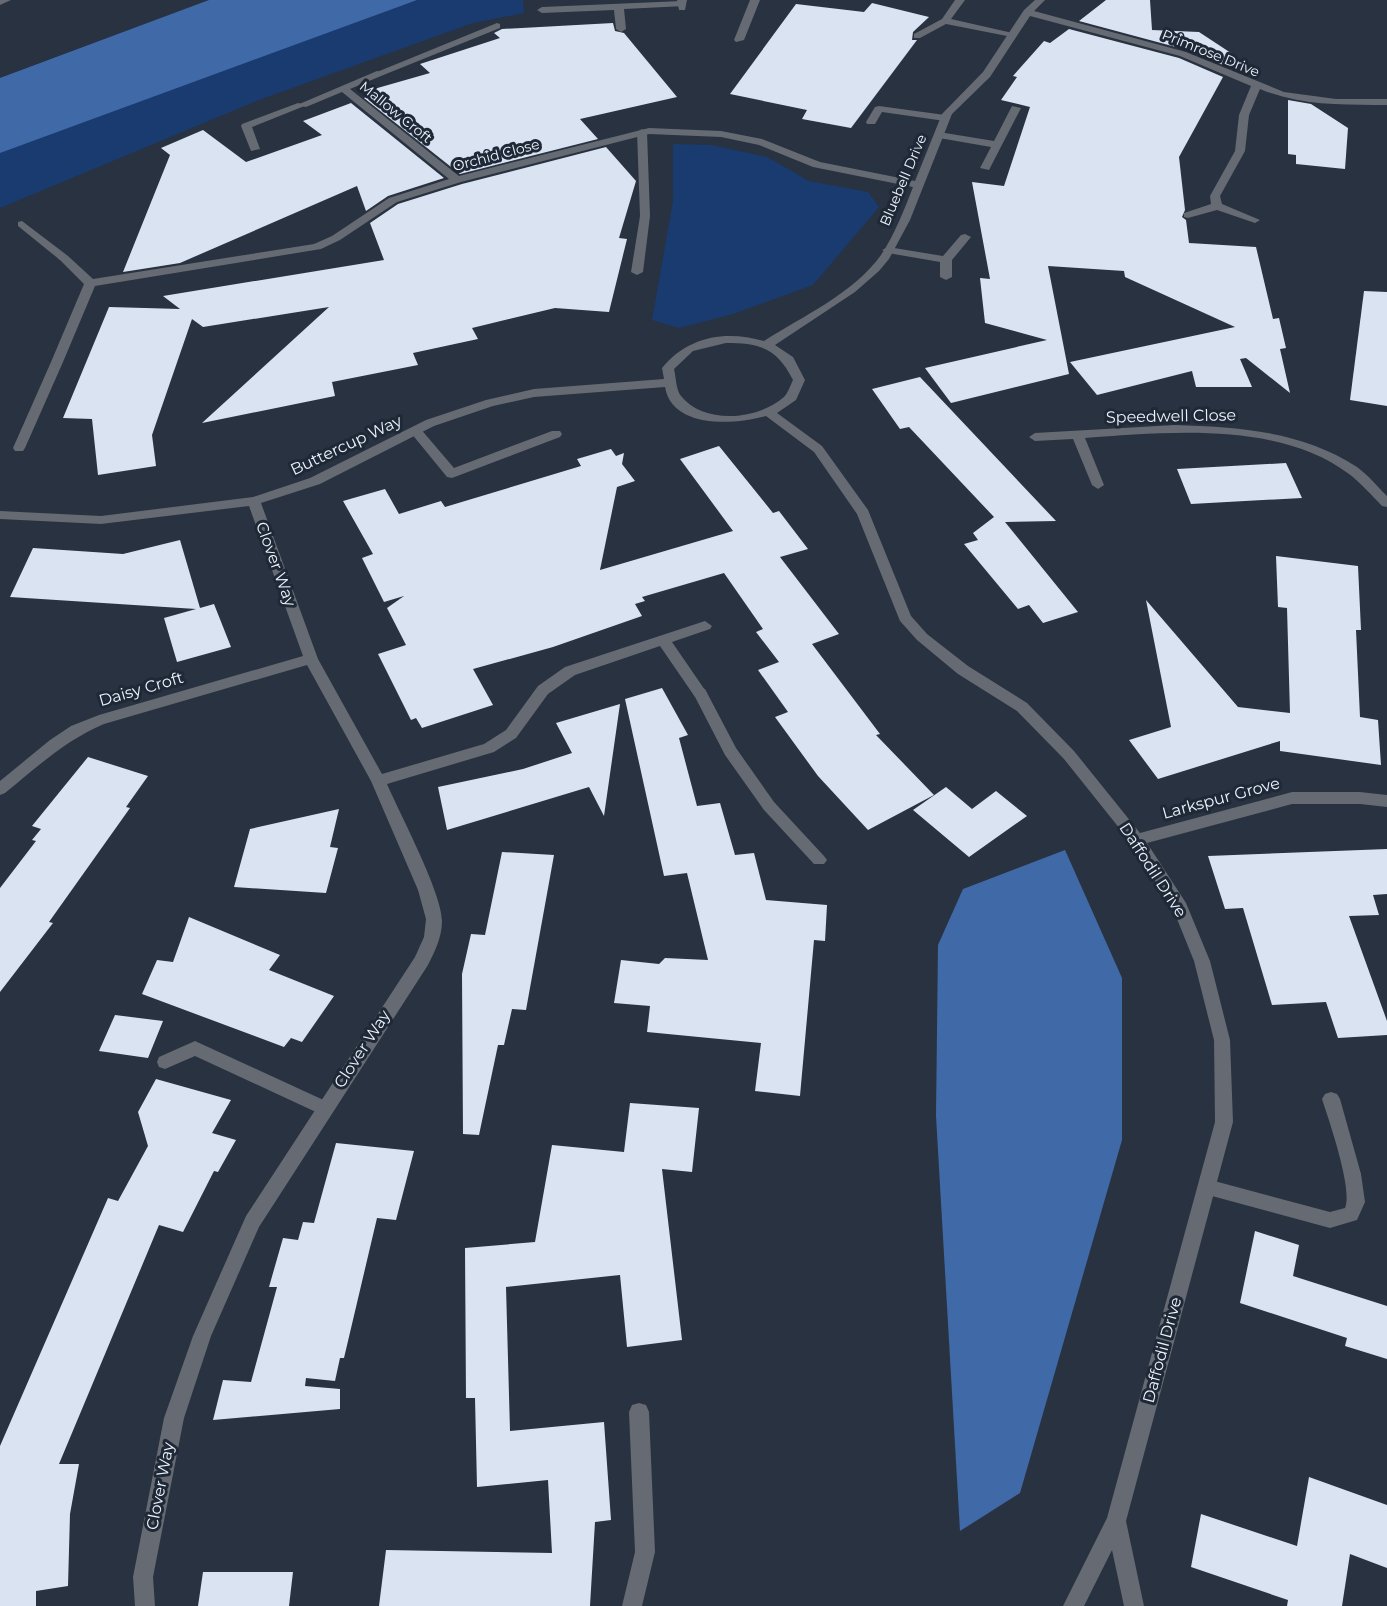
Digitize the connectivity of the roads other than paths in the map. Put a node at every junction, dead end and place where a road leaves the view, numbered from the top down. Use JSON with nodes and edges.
{"nodes":[{"id":1,"x":6,"y":0,"type":"edge"},
{"id":2,"x":755,"y":0,"type":"edge"},
{"id":3,"x":960,"y":0,"type":"edge"},
{"id":4,"x":1040,"y":0,"type":"edge"},
{"id":5,"x":0,"y":2,"type":"edge"},
{"id":6,"x":682,"y":4,"type":"edge"},
{"id":7,"x":619,"y":7,"type":"junction"},
{"id":8,"x":542,"y":10,"type":"dead end"},
{"id":9,"x":1027,"y":12,"type":"junction"},
{"id":10,"x":945,"y":21,"type":"junction"},
{"id":11,"x":497,"y":26,"type":"dead end"},
{"id":12,"x":621,"y":29,"type":"dead end"},
{"id":13,"x":1012,"y":34,"type":"junction"},
{"id":14,"x":916,"y":36,"type":"dead end"},
{"id":15,"x":739,"y":40,"type":"dead end"},
{"id":16,"x":1256,"y":86,"type":"junction"},
{"id":17,"x":344,"y":89,"type":"junction"},
{"id":18,"x":1387,"y":102,"type":"edge"},
{"id":19,"x":1016,"y":108,"type":"dead end"},
{"id":20,"x":945,"y":118,"type":"junction"},
{"id":21,"x":871,"y":122,"type":"dead end"},
{"id":22,"x":642,"y":132,"type":"junction"},
{"id":23,"x":939,"y":135,"type":"junction"},
{"id":24,"x":997,"y":145,"type":"junction"},
{"id":25,"x":255,"y":149,"type":"dead end"},
{"id":26,"x":986,"y":168,"type":"dead end"},
{"id":27,"x":458,"y":180,"type":"junction"},
{"id":28,"x":918,"y":185,"type":"junction"},
{"id":29,"x":1217,"y":206,"type":"junction"},
{"id":30,"x":1188,"y":215,"type":"dead end"},
{"id":31,"x":1256,"y":220,"type":"dead end"},
{"id":32,"x":22,"y":224,"type":"dead end"},
{"id":33,"x":965,"y":237,"type":"dead end"},
{"id":34,"x":888,"y":250,"type":"junction"},
{"id":35,"x":946,"y":260,"type":"junction"},
{"id":36,"x":637,"y":272,"type":"dead end"},
{"id":37,"x":946,"y":277,"type":"dead end"},
{"id":38,"x":90,"y":283,"type":"junction"},
{"id":39,"x":766,"y":345,"type":"junction"},
{"id":40,"x":667,"y":383,"type":"junction"},
{"id":41,"x":769,"y":413,"type":"junction"},
{"id":42,"x":415,"y":430,"type":"junction"},
{"id":43,"x":556,"y":434,"type":"dead end"},
{"id":44,"x":1078,"y":435,"type":"junction"},
{"id":45,"x":1035,"y":437,"type":"dead end"},
{"id":46,"x":20,"y":448,"type":"dead end"},
{"id":47,"x":1098,"y":485,"type":"dead end"},
{"id":48,"x":254,"y":501,"type":"junction"},
{"id":49,"x":1387,"y":503,"type":"edge"},
{"id":50,"x":0,"y":515,"type":"edge"},
{"id":51,"x":705,"y":626,"type":"dead end"},
{"id":52,"x":664,"y":640,"type":"junction"},
{"id":53,"x":310,"y":659,"type":"junction"},
{"id":54,"x":378,"y":781,"type":"junction"},
{"id":55,"x":0,"y":789,"type":"edge"},
{"id":56,"x":1387,"y":801,"type":"edge"},
{"id":57,"x":1137,"y":840,"type":"junction"},
{"id":58,"x":819,"y":860,"type":"dead end"},
{"id":59,"x":165,"y":1062,"type":"dead end"},
{"id":60,"x":1331,"y":1099,"type":"dead end"},
{"id":61,"x":324,"y":1108,"type":"junction"},
{"id":62,"x":1207,"y":1187,"type":"junction"},
{"id":63,"x":639,"y":1412,"type":"dead end"},
{"id":64,"x":1116,"y":1521,"type":"junction"},
{"id":65,"x":145,"y":1606,"type":"edge"},
{"id":66,"x":632,"y":1606,"type":"edge"},
{"id":67,"x":1073,"y":1606,"type":"edge"},
{"id":68,"x":1134,"y":1606,"type":"edge"}],
"edges":[{"from":1,"to":5,"type":"street"},
{"from":2,"to":15,"type":"street"},
{"from":3,"to":10,"type":"street"},
{"from":4,"to":9,"type":"street","name":"Bluebell Drive"},
{"from":6,"to":7,"type":"street"},
{"from":7,"to":8,"type":"street"},
{"from":7,"to":12,"type":"street"},
{"from":9,"to":13,"type":"street","name":"Bluebell Drive"},
{"from":9,"to":16,"type":"street","name":"Primrose Drive"},
{"from":10,"to":13,"type":"street"},
{"from":10,"to":14,"type":"street"},
{"from":11,"to":17,"type":"street","name":"Mallow Croft"},
{"from":13,"to":20,"type":"street","name":"Bluebell Drive"},
{"from":16,"to":18,"type":"street","name":"Primrose Drive"},
{"from":16,"to":29,"type":"street"},
{"from":17,"to":25,"type":"street","name":"Mallow Croft"},
{"from":17,"to":27,"type":"street","name":"Mallow Croft"},
{"from":19,"to":24,"type":"street"},
{"from":20,"to":21,"type":"street"},
{"from":20,"to":23,"type":"street","name":"Bluebell Drive"},
{"from":22,"to":27,"type":"street","name":"Orchid Close"},
{"from":22,"to":28,"type":"street","name":"Orchid Close"},
{"from":22,"to":36,"type":"street"},
{"from":23,"to":24,"type":"street"},
{"from":23,"to":28,"type":"street","name":"Bluebell Drive"},
{"from":24,"to":26,"type":"street"},
{"from":27,"to":38,"type":"street","name":"Orchid Close"},
{"from":28,"to":34,"type":"street","name":"Bluebell Drive"},
{"from":29,"to":30,"type":"street"},
{"from":29,"to":31,"type":"street"},
{"from":32,"to":38,"type":"street"},
{"from":33,"to":35,"type":"street"},
{"from":34,"to":35,"type":"street"},
{"from":34,"to":39,"type":"street","name":"Bluebell Drive"},
{"from":35,"to":37,"type":"street"},
{"from":38,"to":46,"type":"street"},
{"from":39,"to":40,"type":"street"},
{"from":39,"to":41,"type":"street"},
{"from":40,"to":41,"type":"street"},
{"from":40,"to":42,"type":"street","name":"Buttercup Way"},
{"from":41,"to":57,"type":"street","name":"Daffodil Drive"},
{"from":42,"to":43,"type":"street"},
{"from":42,"to":48,"type":"street","name":"Buttercup Way"},
{"from":44,"to":45,"type":"street","name":"Speedwell Close"},
{"from":44,"to":47,"type":"street"},
{"from":44,"to":49,"type":"street","name":"Speedwell Close"},
{"from":48,"to":50,"type":"street","name":"Buttercup Way"},
{"from":48,"to":53,"type":"street","name":"Clover Way"},
{"from":51,"to":52,"type":"street"},
{"from":52,"to":54,"type":"street"},
{"from":52,"to":58,"type":"street"},
{"from":53,"to":54,"type":"street","name":"Clover Way"},
{"from":53,"to":55,"type":"street","name":"Daisy Croft"},
{"from":54,"to":61,"type":"street","name":"Clover Way"},
{"from":56,"to":57,"type":"street","name":"Larkspur Grove"},
{"from":57,"to":62,"type":"street","name":"Daffodil Drive"},
{"from":59,"to":61,"type":"street"},
{"from":60,"to":62,"type":"street"},
{"from":61,"to":65,"type":"street","name":"Clover Way"},
{"from":62,"to":64,"type":"street","name":"Daffodil Drive"},
{"from":63,"to":66,"type":"street"},
{"from":64,"to":67,"type":"street","name":"Daffodil Drive"},
{"from":64,"to":68,"type":"street","name":"Daffodil Drive"}]}
